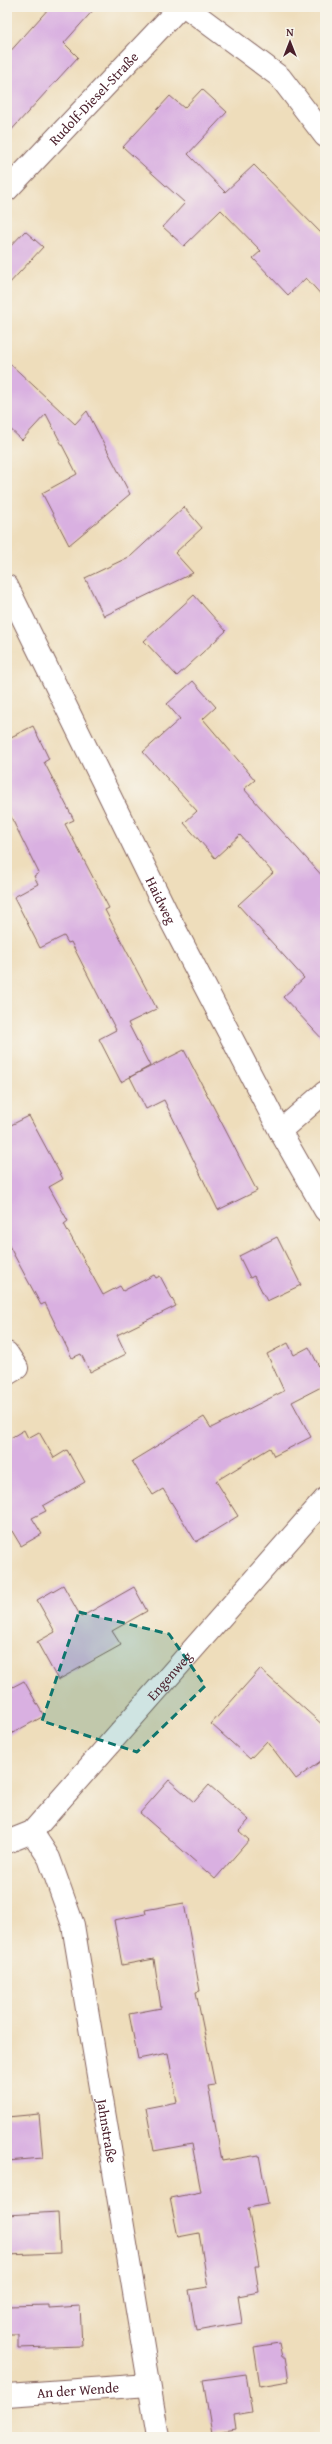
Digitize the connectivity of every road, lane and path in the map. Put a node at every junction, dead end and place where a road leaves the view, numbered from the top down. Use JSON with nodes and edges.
{"nodes":[{"id":1,"x":180,"y":7,"type":"edge"},
{"id":2,"x":186,"y":7,"type":"edge"},
{"id":3,"x":325,"y":136,"type":"edge"},
{"id":4,"x":7,"y":190,"type":"edge"},
{"id":5,"x":7,"y":586,"type":"edge"},
{"id":6,"x":12,"y":608,"type":"edge"},
{"id":7,"x":325,"y":1092,"type":"edge"},
{"id":8,"x":280,"y":1131,"type":"junction"},
{"id":9,"x":325,"y":1210,"type":"edge"},
{"id":10,"x":7,"y":1353,"type":"edge"},
{"id":11,"x":7,"y":1374,"type":"edge"},
{"id":12,"x":325,"y":1499,"type":"edge"},
{"id":13,"x":32,"y":1832,"type":"junction"},
{"id":14,"x":7,"y":1842,"type":"edge"},
{"id":15,"x":149,"y":2385,"type":"junction"},
{"id":16,"x":7,"y":2395,"type":"edge"},
{"id":17,"x":158,"y":2437,"type":"edge"}],
"edges":[{"from":1,"to":4,"type":"street","name":"Rudolf-Diesel-Straße"},
{"from":2,"to":3,"type":"street"},
{"from":5,"to":6,"type":"street","name":"Haidweg"},
{"from":6,"to":8,"type":"street","name":"Haidweg"},
{"from":7,"to":8,"type":"street"},
{"from":8,"to":9,"type":"street","name":"Haidweg"},
{"from":10,"to":11,"type":"street"},
{"from":12,"to":13,"type":"street","name":"Engenweg"},
{"from":13,"to":14,"type":"street","name":"Engenweg"},
{"from":13,"to":15,"type":"street","name":"Jahnstraße"},
{"from":15,"to":16,"type":"street","name":"An der Wende"},
{"from":15,"to":17,"type":"street","name":"Jahnstraße"}]}
